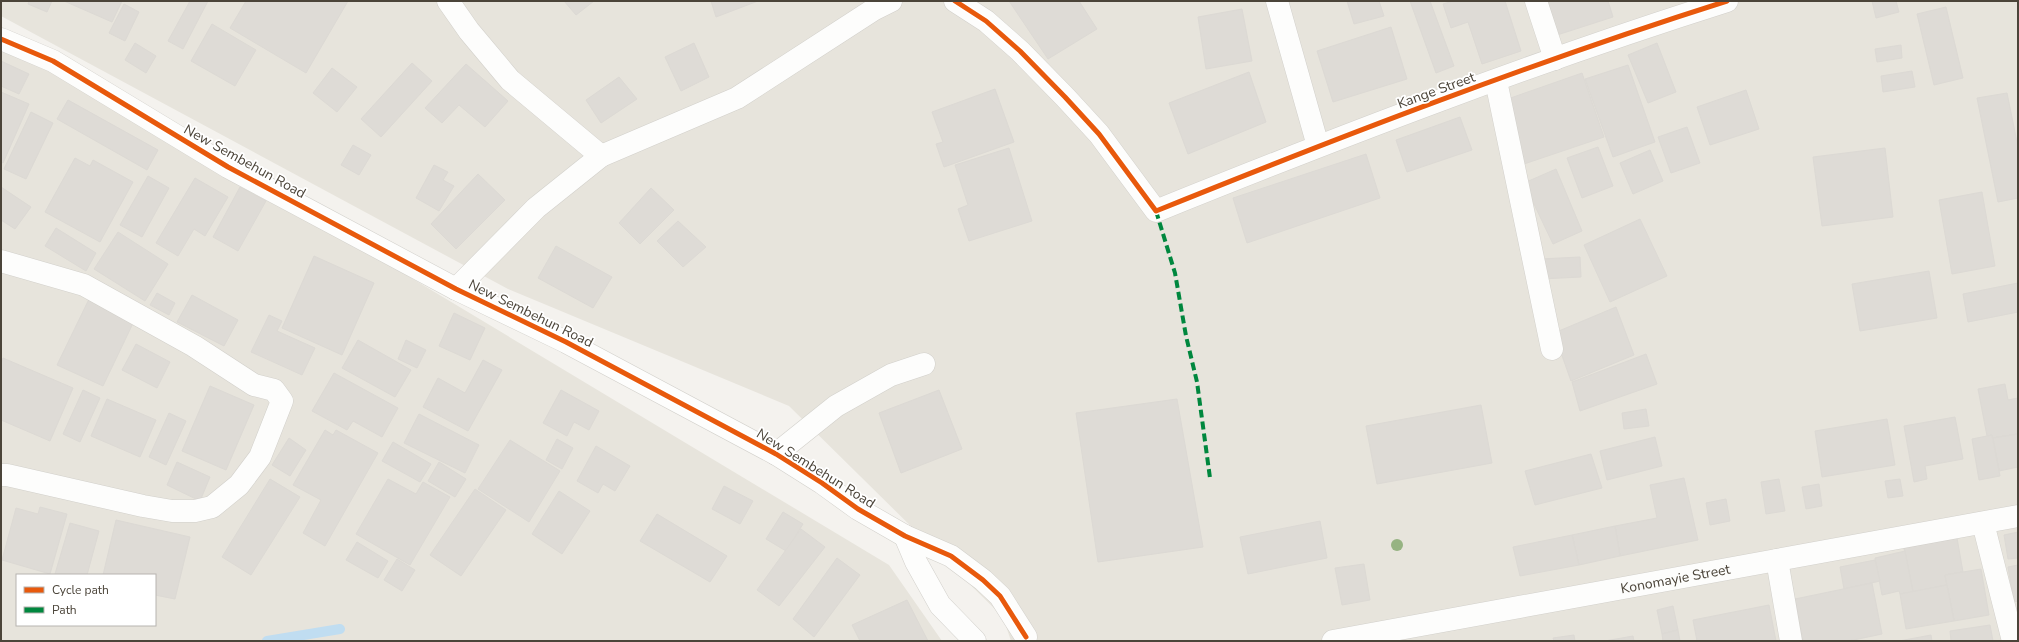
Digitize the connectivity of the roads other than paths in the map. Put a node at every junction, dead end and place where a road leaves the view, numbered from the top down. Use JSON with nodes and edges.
{"nodes":[{"id":1,"x":448,"y":1,"type":"edge"},
{"id":2,"x":891,"y":1,"type":"edge"},
{"id":3,"x":954,"y":1,"type":"edge"},
{"id":4,"x":1277,"y":1,"type":"edge"},
{"id":5,"x":1536,"y":1,"type":"edge"},
{"id":6,"x":1727,"y":1,"type":"edge"},
{"id":7,"x":1,"y":39,"type":"edge"},
{"id":8,"x":1555,"y":59,"type":"junction"},
{"id":9,"x":1496,"y":81,"type":"junction"},
{"id":10,"x":1318,"y":146,"type":"junction"},
{"id":11,"x":601,"y":156,"type":"junction"},
{"id":12,"x":1,"y":261,"type":"edge"},
{"id":13,"x":456,"y":288,"type":"junction"},
{"id":14,"x":1552,"y":349,"type":"dead end"},
{"id":15,"x":924,"y":364,"type":"dead end"},
{"id":16,"x":776,"y":454,"type":"junction"},
{"id":17,"x":1,"y":475,"type":"edge"},
{"id":18,"x":2018,"y":516,"type":"edge"},
{"id":19,"x":1983,"y":523,"type":"junction"},
{"id":20,"x":905,"y":536,"type":"junction"},
{"id":21,"x":1777,"y":560,"type":"junction"},
{"id":22,"x":1028,"y":640,"type":"edge"},
{"id":23,"x":975,"y":641,"type":"edge"},
{"id":24,"x":1333,"y":641,"type":"edge"},
{"id":25,"x":1791,"y":641,"type":"edge"},
{"id":26,"x":2013,"y":641,"type":"edge"}],
"edges":[{"from":1,"to":11,"type":"street"},
{"from":2,"to":11,"type":"street"},
{"from":3,"to":10,"type":"street","name":"Kange Street"},
{"from":4,"to":10,"type":"street"},
{"from":5,"to":8,"type":"street"},
{"from":6,"to":8,"type":"street","name":"Kange Street"},
{"from":7,"to":13,"type":"street","name":"New Sembehun Road"},
{"from":8,"to":9,"type":"street","name":"Kange Street"},
{"from":9,"to":10,"type":"street","name":"Kange Street"},
{"from":9,"to":14,"type":"street"},
{"from":11,"to":13,"type":"street"},
{"from":12,"to":17,"type":"street"},
{"from":13,"to":16,"type":"street","name":"New Sembehun Road"},
{"from":15,"to":16,"type":"street"},
{"from":16,"to":20,"type":"street","name":"New Sembehun Road"},
{"from":18,"to":19,"type":"street","name":"Konomayie Street"},
{"from":19,"to":21,"type":"street","name":"Konomayie Street"},
{"from":19,"to":26,"type":"street"},
{"from":20,"to":22,"type":"street","name":"New Sembehun Road"},
{"from":20,"to":23,"type":"street"},
{"from":21,"to":24,"type":"street","name":"Konomayie Street"},
{"from":21,"to":25,"type":"street"}]}
